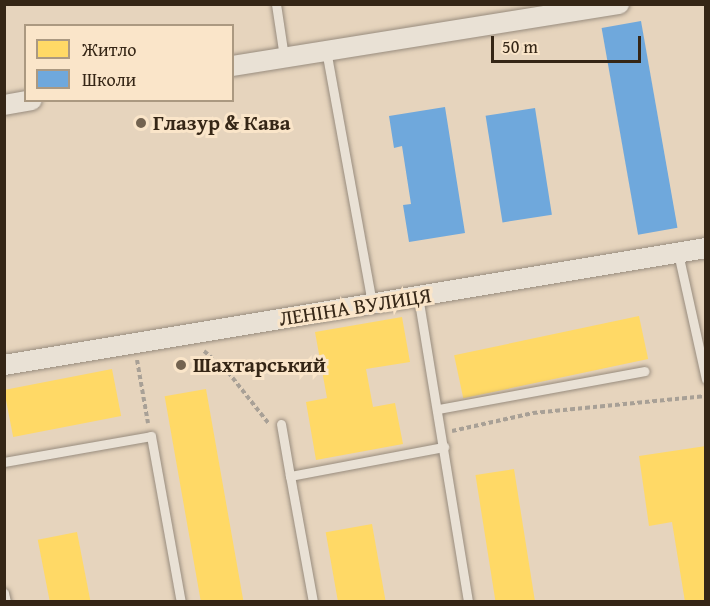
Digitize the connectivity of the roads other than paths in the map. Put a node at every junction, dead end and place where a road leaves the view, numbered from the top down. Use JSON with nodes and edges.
{"nodes":[{"id":1,"x":276,"y":4,"type":"edge"},
{"id":2,"x":619,"y":4,"type":"edge"},
{"id":3,"x":326,"y":50,"type":"junction"},
{"id":4,"x":284,"y":57,"type":"junction"},
{"id":5,"x":234,"y":66,"type":"edge"},
{"id":6,"x":24,"y":101,"type":"edge"},
{"id":7,"x":4,"y":105,"type":"edge"},
{"id":8,"x":705,"y":248,"type":"edge"},
{"id":9,"x":678,"y":253,"type":"junction"},
{"id":10,"x":418,"y":296,"type":"junction"},
{"id":11,"x":372,"y":303,"type":"junction"},
{"id":12,"x":4,"y":365,"type":"edge"},
{"id":13,"x":645,"y":371,"type":"dead end"},
{"id":14,"x":705,"y":379,"type":"edge"},
{"id":15,"x":438,"y":409,"type":"junction"},
{"id":16,"x":281,"y":424,"type":"dead end"},
{"id":17,"x":444,"y":447,"type":"junction"},
{"id":18,"x":4,"y":462,"type":"edge"},
{"id":19,"x":290,"y":476,"type":"junction"},
{"id":20,"x":4,"y":592,"type":"edge"},
{"id":21,"x":6,"y":602,"type":"edge"},
{"id":22,"x":181,"y":602,"type":"edge"},
{"id":23,"x":313,"y":602,"type":"edge"},
{"id":24,"x":468,"y":602,"type":"edge"}],
"edges":[{"from":1,"to":4,"type":"lane"},
{"from":2,"to":3,"type":"street"},
{"from":3,"to":4,"type":"street"},
{"from":3,"to":11,"type":"lane"},
{"from":4,"to":5,"type":"street"},
{"from":6,"to":7,"type":"street"},
{"from":8,"to":9,"type":"street","name":"ЛЕНІНА ВУЛИЦЯ"},
{"from":9,"to":10,"type":"street","name":"ЛЕНІНА ВУЛИЦЯ"},
{"from":9,"to":14,"type":"lane"},
{"from":10,"to":11,"type":"street","name":"ЛЕНІНА ВУЛИЦЯ"},
{"from":10,"to":15,"type":"lane"},
{"from":11,"to":12,"type":"street","name":"ЛЕНІНА ВУЛИЦЯ"},
{"from":13,"to":15,"type":"lane"},
{"from":15,"to":17,"type":"lane"},
{"from":16,"to":19,"type":"lane"},
{"from":17,"to":19,"type":"lane"},
{"from":17,"to":24,"type":"lane"},
{"from":18,"to":22,"type":"lane"},
{"from":19,"to":23,"type":"lane"},
{"from":20,"to":21,"type":"lane"}]}
